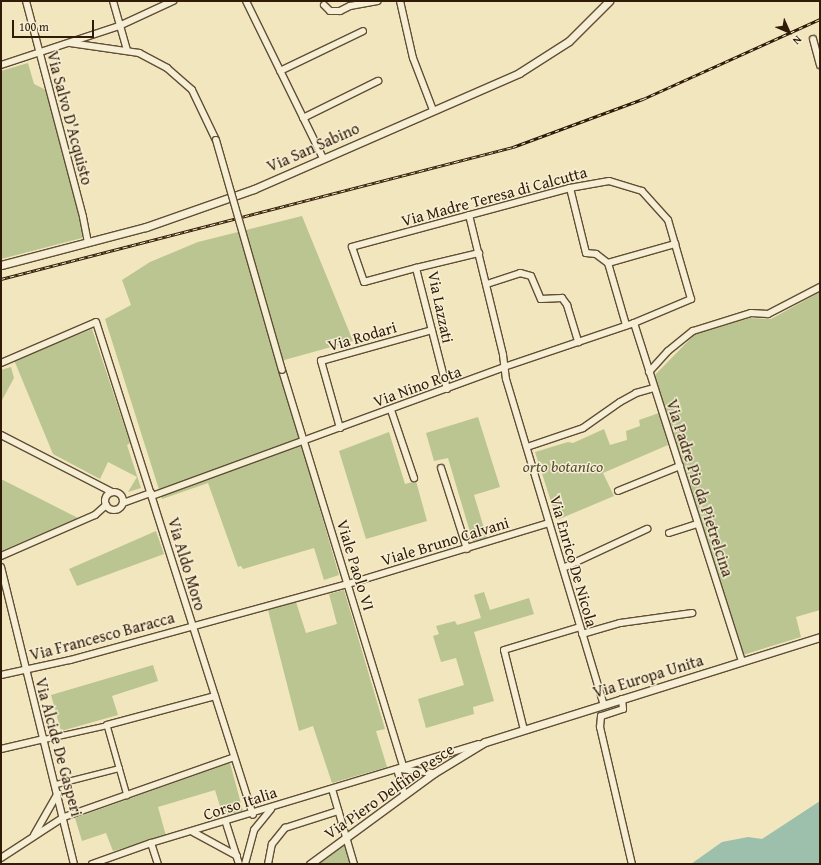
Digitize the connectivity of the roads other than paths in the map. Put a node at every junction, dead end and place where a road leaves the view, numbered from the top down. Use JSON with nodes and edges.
{"nodes":[{"id":1,"x":26,"y":1,"type":"edge"},
{"id":2,"x":113,"y":1,"type":"edge"},
{"id":3,"x":173,"y":1,"type":"edge"},
{"id":4,"x":246,"y":1,"type":"edge"},
{"id":5,"x":378,"y":1,"type":"edge"},
{"id":6,"x":400,"y":1,"type":"edge"},
{"id":7,"x":609,"y":1,"type":"edge"},
{"id":8,"x":324,"y":5,"type":"dead end"},
{"id":9,"x":120,"y":26,"type":"junction"},
{"id":10,"x":363,"y":31,"type":"dead end"},
{"id":11,"x":813,"y":39,"type":"dead end"},
{"id":12,"x":70,"y":43,"type":"junction"},
{"id":13,"x":127,"y":50,"type":"junction"},
{"id":14,"x":40,"y":54,"type":"junction"},
{"id":15,"x":1,"y":65,"type":"edge"},
{"id":16,"x":820,"y":65,"type":"edge"},
{"id":17,"x":280,"y":71,"type":"junction"},
{"id":18,"x":378,"y":81,"type":"dead end"},
{"id":19,"x":432,"y":110,"type":"junction"},
{"id":20,"x":303,"y":118,"type":"junction"},
{"id":21,"x":323,"y":158,"type":"junction"},
{"id":22,"x":570,"y":188,"type":"junction"},
{"id":23,"x":469,"y":215,"type":"junction"},
{"id":24,"x":88,"y":242,"type":"junction"},
{"id":25,"x":675,"y":244,"type":"junction"},
{"id":26,"x":479,"y":253,"type":"junction"},
{"id":27,"x":608,"y":263,"type":"junction"},
{"id":28,"x":1,"y":265,"type":"edge"},
{"id":29,"x":416,"y":268,"type":"junction"},
{"id":30,"x":487,"y":284,"type":"junction"},
{"id":31,"x":820,"y":287,"type":"edge"},
{"id":32,"x":691,"y":299,"type":"joint"},
{"id":33,"x":634,"y":323,"type":"junction"},
{"id":34,"x":626,"y":325,"type":"junction"},
{"id":35,"x":432,"y":330,"type":"junction"},
{"id":36,"x":578,"y":342,"type":"junction"},
{"id":37,"x":1,"y":363,"type":"edge"},
{"id":38,"x":504,"y":367,"type":"junction"},
{"id":39,"x":649,"y":372,"type":"junction"},
{"id":40,"x":654,"y":388,"type":"junction"},
{"id":41,"x":447,"y":390,"type":"junction"},
{"id":42,"x":391,"y":410,"type":"junction"},
{"id":43,"x":340,"y":428,"type":"junction"},
{"id":44,"x":1,"y":435,"type":"edge"},
{"id":45,"x":304,"y":441,"type":"junction"},
{"id":46,"x":527,"y":446,"type":"junction"},
{"id":47,"x":680,"y":466,"type":"junction"},
{"id":48,"x":441,"y":468,"type":"dead end"},
{"id":49,"x":414,"y":478,"type":"dead end"},
{"id":50,"x":618,"y":491,"type":"dead end"},
{"id":51,"x":112,"y":492,"type":"junction"},
{"id":52,"x":151,"y":493,"type":"junction"},
{"id":53,"x":123,"y":502,"type":"junction"},
{"id":54,"x":106,"y":505,"type":"junction"},
{"id":55,"x":549,"y":523,"type":"junction"},
{"id":56,"x":696,"y":524,"type":"junction"},
{"id":57,"x":647,"y":529,"type":"dead end"},
{"id":58,"x":669,"y":533,"type":"dead end"},
{"id":59,"x":467,"y":549,"type":"junction"},
{"id":60,"x":1,"y":556,"type":"edge"},
{"id":61,"x":1,"y":567,"type":"edge"},
{"id":62,"x":563,"y":568,"type":"junction"},
{"id":63,"x":348,"y":584,"type":"junction"},
{"id":64,"x":4,"y":590,"type":"edge"},
{"id":65,"x":692,"y":613,"type":"dead end"},
{"id":66,"x":193,"y":624,"type":"junction"},
{"id":67,"x":580,"y":627,"type":"junction"},
{"id":68,"x":582,"y":634,"type":"junction"},
{"id":69,"x":820,"y":637,"type":"edge"},
{"id":70,"x":742,"y":662,"type":"junction"},
{"id":71,"x":26,"y":670,"type":"junction"},
{"id":72,"x":1,"y":675,"type":"edge"},
{"id":73,"x":216,"y":696,"type":"junction"},
{"id":74,"x":622,"y":699,"type":"junction"},
{"id":75,"x":604,"y":705,"type":"junction"},
{"id":76,"x":107,"y":725,"type":"junction"},
{"id":77,"x":524,"y":730,"type":"junction"},
{"id":78,"x":44,"y":739,"type":"junction"},
{"id":79,"x":485,"y":742,"type":"junction"},
{"id":80,"x":1,"y":749,"type":"edge"},
{"id":81,"x":234,"y":757,"type":"junction"},
{"id":82,"x":119,"y":768,"type":"junction"},
{"id":83,"x":400,"y":768,"type":"junction"},
{"id":84,"x":434,"y":773,"type":"junction"},
{"id":85,"x":56,"y":784,"type":"junction"},
{"id":86,"x":332,"y":789,"type":"junction"},
{"id":87,"x":58,"y":793,"type":"junction"},
{"id":88,"x":404,"y":794,"type":"junction"},
{"id":89,"x":127,"y":795,"type":"junction"},
{"id":90,"x":272,"y":808,"type":"junction"},
{"id":91,"x":338,"y":810,"type":"junction"},
{"id":92,"x":253,"y":815,"type":"junction"},
{"id":93,"x":64,"y":817,"type":"junction"},
{"id":94,"x":226,"y":823,"type":"junction"},
{"id":95,"x":193,"y":832,"type":"junction"},
{"id":96,"x":32,"y":837,"type":"junction"},
{"id":97,"x":347,"y":837,"type":"junction"},
{"id":98,"x":151,"y":843,"type":"junction"},
{"id":99,"x":237,"y":856,"type":"junction"},
{"id":100,"x":1,"y":858,"type":"edge"},
{"id":101,"x":74,"y":864,"type":"edge"},
{"id":102,"x":92,"y":864,"type":"edge"},
{"id":103,"x":158,"y":864,"type":"edge"},
{"id":104,"x":239,"y":864,"type":"edge"},
{"id":105,"x":245,"y":864,"type":"edge"},
{"id":106,"x":268,"y":864,"type":"edge"},
{"id":107,"x":310,"y":864,"type":"edge"},
{"id":108,"x":353,"y":864,"type":"edge"},
{"id":109,"x":632,"y":864,"type":"edge"}],
"edges":[{"from":1,"to":14,"type":"street","name":"Via Salvo D'Acquisto"},
{"from":2,"to":9,"type":"street"},
{"from":3,"to":9,"type":"street"},
{"from":4,"to":17,"type":"street"},
{"from":5,"to":8,"type":"street"},
{"from":6,"to":19,"type":"street"},
{"from":7,"to":19,"type":"street","name":"Via San Sabino"},
{"from":9,"to":12,"type":"street"},
{"from":9,"to":13,"type":"street"},
{"from":10,"to":17,"type":"street"},
{"from":11,"to":16,"type":"street"},
{"from":12,"to":13,"type":"street","name":"Viale Paolo VI"},
{"from":12,"to":14,"type":"street"},
{"from":13,"to":45,"type":"street","name":"Viale Paolo VI","bridge":true},
{"from":14,"to":15,"type":"street"},
{"from":14,"to":24,"type":"street","name":"Via Salvo D'Acquisto"},
{"from":17,"to":20,"type":"street"},
{"from":18,"to":20,"type":"street"},
{"from":19,"to":21,"type":"street","name":"Via San Sabino"},
{"from":20,"to":21,"type":"street"},
{"from":21,"to":24,"type":"street","name":"Via San Sabino"},
{"from":22,"to":23,"type":"street","name":"Via Madre Teresa di Calcutta"},
{"from":22,"to":25,"type":"street","name":"Via Madre Teresa di Calcutta"},
{"from":22,"to":27,"type":"street"},
{"from":23,"to":26,"type":"street","name":"Via Enrico De Nicola"},
{"from":23,"to":29,"type":"street","name":"Via Madre Teresa di Calcutta"},
{"from":24,"to":28,"type":"street","name":"Via San Sabino"},
{"from":25,"to":27,"type":"street"},
{"from":25,"to":32,"type":"street","name":"Via Madre Teresa di Calcutta"},
{"from":26,"to":29,"type":"street","name":"Via Lazzati"},
{"from":26,"to":30,"type":"street","name":"Via Enrico De Nicola"},
{"from":27,"to":34,"type":"street"},
{"from":29,"to":35,"type":"street","name":"Via Lazzati"},
{"from":30,"to":36,"type":"street"},
{"from":30,"to":38,"type":"street","name":"Via Enrico De Nicola"},
{"from":31,"to":39,"type":"street"},
{"from":32,"to":33,"type":"street","name":"Via Nino Rota"},
{"from":33,"to":34,"type":"street","name":"Via Nino Rota"},
{"from":33,"to":39,"type":"street","name":"Via Padre Pio da Pietrelcina"},
{"from":34,"to":36,"type":"street","name":"Via Nino Rota"},
{"from":35,"to":41,"type":"street","name":"Via Lazzati"},
{"from":35,"to":43,"type":"street","name":"Via Rodari"},
{"from":36,"to":38,"type":"street","name":"Via Nino Rota"},
{"from":37,"to":52,"type":"street","name":"Via Aldo Moro"},
{"from":38,"to":41,"type":"street","name":"Via Nino Rota"},
{"from":38,"to":46,"type":"street","name":"Via Enrico De Nicola"},
{"from":39,"to":40,"type":"street","name":"Via Padre Pio da Pietrelcina"},
{"from":40,"to":46,"type":"street"},
{"from":40,"to":47,"type":"street","name":"Via Padre Pio da Pietrelcina"},
{"from":41,"to":42,"type":"street","name":"Via Nino Rota"},
{"from":42,"to":43,"type":"street","name":"Via Nino Rota"},
{"from":42,"to":49,"type":"street"},
{"from":43,"to":45,"type":"street","name":"Via Nino Rota"},
{"from":44,"to":51,"type":"street"},
{"from":45,"to":52,"type":"street","name":"Via Nino Rota"},
{"from":45,"to":63,"type":"street","name":"Viale Paolo VI"},
{"from":46,"to":55,"type":"street","name":"Via Enrico De Nicola"},
{"from":47,"to":50,"type":"street"},
{"from":47,"to":56,"type":"street","name":"Via Padre Pio da Pietrelcina"},
{"from":48,"to":59,"type":"street"},
{"from":51,"to":53,"type":"street"},
{"from":51,"to":54,"type":"street"},
{"from":52,"to":53,"type":"street","name":"Via Nino Rota"},
{"from":52,"to":66,"type":"street","name":"Via Aldo Moro"},
{"from":53,"to":54,"type":"street"},
{"from":54,"to":60,"type":"street"},
{"from":55,"to":59,"type":"street","name":"Viale Bruno Calvani"},
{"from":55,"to":62,"type":"street","name":"Via Enrico De Nicola"},
{"from":56,"to":58,"type":"street"},
{"from":56,"to":70,"type":"street","name":"Via Padre Pio da Pietrelcina"},
{"from":57,"to":62,"type":"street"},
{"from":59,"to":63,"type":"street","name":"Viale Bruno Calvani"},
{"from":61,"to":64,"type":"street","name":"Via Alcide De Gasperi"},
{"from":62,"to":67,"type":"street","name":"Via Enrico De Nicola"},
{"from":63,"to":66,"type":"street","name":"Via Francesco Baracca"},
{"from":63,"to":83,"type":"street","name":"Viale Paolo VI"},
{"from":64,"to":71,"type":"street","name":"Via Alcide De Gasperi"},
{"from":65,"to":68,"type":"street"},
{"from":66,"to":71,"type":"street","name":"Via Francesco Baracca"},
{"from":66,"to":73,"type":"street","name":"Via Aldo Moro"},
{"from":67,"to":68,"type":"street","name":"Via Enrico De Nicola"},
{"from":67,"to":77,"type":"street"},
{"from":68,"to":75,"type":"street","name":"Via Enrico De Nicola"},
{"from":69,"to":70,"type":"street","name":"Via Europa Unita"},
{"from":70,"to":74,"type":"street","name":"Via Europa Unita"},
{"from":71,"to":72,"type":"street","name":"Via Francesco Baracca"},
{"from":71,"to":78,"type":"street","name":"Via Alcide De Gasperi"},
{"from":73,"to":76,"type":"street"},
{"from":73,"to":81,"type":"street","name":"Via Aldo Moro"},
{"from":74,"to":75,"type":"street","name":"Via Europa Unita"},
{"from":74,"to":109,"type":"street"},
{"from":75,"to":77,"type":"street","name":"Via Europa Unita"},
{"from":76,"to":78,"type":"street"},
{"from":76,"to":82,"type":"street"},
{"from":77,"to":79,"type":"street","name":"Via Europa Unita"},
{"from":78,"to":80,"type":"street"},
{"from":78,"to":85,"type":"street","name":"Via Alcide De Gasperi"},
{"from":79,"to":83,"type":"street","name":"Corso Italia"},
{"from":79,"to":84,"type":"street","name":"Via Piero Delfino Pesce"},
{"from":81,"to":89,"type":"street"},
{"from":81,"to":92,"type":"street","name":"Via Aldo Moro"},
{"from":82,"to":85,"type":"street"},
{"from":82,"to":89,"type":"street"},
{"from":83,"to":84,"type":"street","name":"Corso Italia"},
{"from":83,"to":86,"type":"street","name":"Corso Italia"},
{"from":83,"to":88,"type":"street","name":"Viale Paolo VI"},
{"from":84,"to":88,"type":"street","name":"Via Piero Delfino Pesce"},
{"from":85,"to":87,"type":"street","name":"Via Alcide De Gasperi"},
{"from":86,"to":90,"type":"street","name":"Corso Italia"},
{"from":86,"to":91,"type":"street"},
{"from":87,"to":93,"type":"street","name":"Via Alcide De Gasperi"},
{"from":87,"to":96,"type":"street"},
{"from":88,"to":97,"type":"street","name":"Via Piero Delfino Pesce"},
{"from":89,"to":93,"type":"street"},
{"from":90,"to":92,"type":"street","name":"Corso Italia"},
{"from":90,"to":105,"type":"street"},
{"from":91,"to":97,"type":"street"},
{"from":91,"to":106,"type":"street"},
{"from":92,"to":94,"type":"street","name":"Corso Italia"},
{"from":93,"to":96,"type":"street"},
{"from":93,"to":101,"type":"street","name":"Via Alcide De Gasperi"},
{"from":94,"to":95,"type":"street","name":"Corso Italia"},
{"from":94,"to":99,"type":"street"},
{"from":95,"to":98,"type":"street","name":"Corso Italia"},
{"from":95,"to":99,"type":"street"},
{"from":96,"to":100,"type":"street"},
{"from":97,"to":107,"type":"street","name":"Via Piero Delfino Pesce"},
{"from":97,"to":108,"type":"street"},
{"from":98,"to":102,"type":"street","name":"Corso Italia"},
{"from":98,"to":103,"type":"street"},
{"from":99,"to":104,"type":"street"}]}
